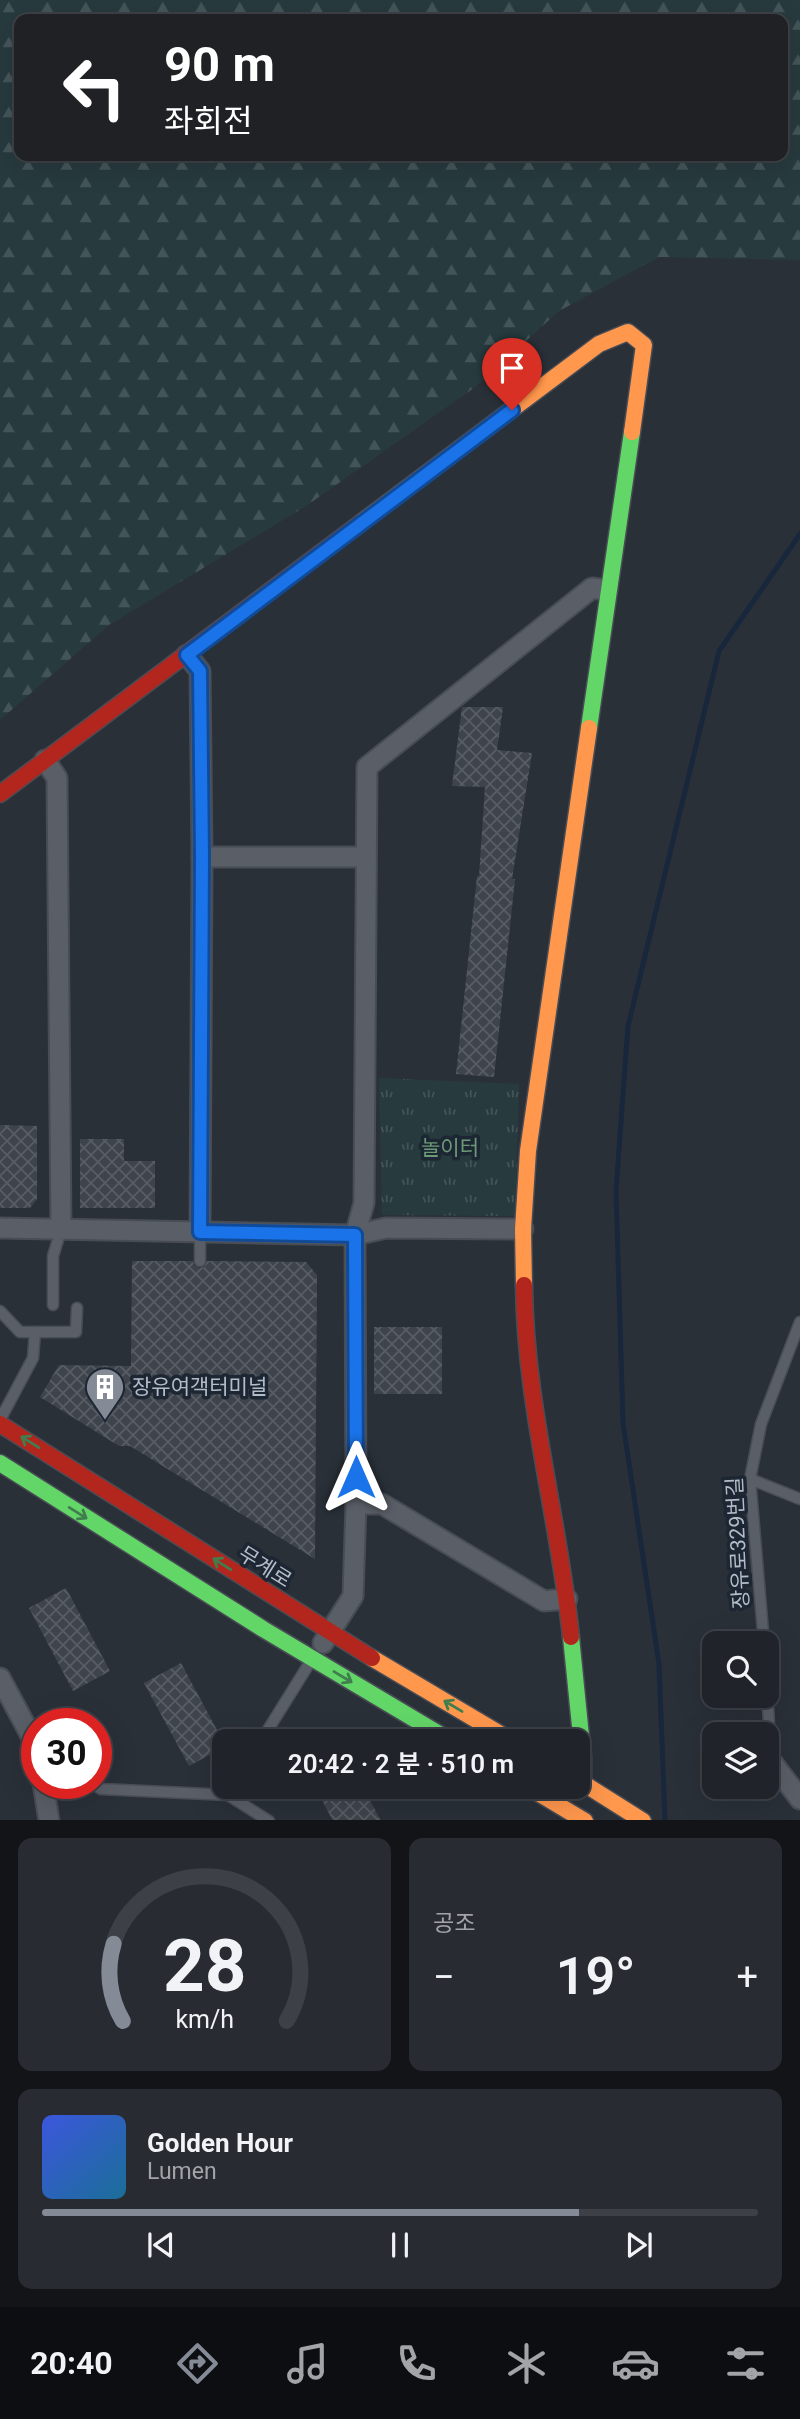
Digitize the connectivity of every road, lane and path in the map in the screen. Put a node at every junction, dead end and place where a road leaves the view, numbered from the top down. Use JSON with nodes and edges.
{"nodes":[{"id":1,"x":607,"y":590,"type":"junction"},
{"id":2,"x":187,"y":655,"type":"junction"},
{"id":3,"x":45,"y":760,"type":"junction"},
{"id":4,"x":0,"y":793,"type":"edge"},
{"id":5,"x":202,"y":856,"type":"junction"},
{"id":6,"x":366,"y":857,"type":"junction"},
{"id":7,"x":0,"y":1228,"type":"edge"},
{"id":8,"x":523,"y":1229,"type":"junction"},
{"id":9,"x":61,"y":1230,"type":"junction"},
{"id":10,"x":200,"y":1232,"type":"junction"},
{"id":11,"x":355,"y":1235,"type":"junction"},
{"id":12,"x":200,"y":1261,"type":"dead end"},
{"id":13,"x":53,"y":1305,"type":"dead end"},
{"id":14,"x":77,"y":1308,"type":"dead end"},
{"id":15,"x":0,"y":1311,"type":"edge"},
{"id":16,"x":800,"y":1322,"type":"edge"},
{"id":17,"x":35,"y":1332,"type":"junction"},
{"id":18,"x":0,"y":1422,"type":"edge"},
{"id":19,"x":0,"y":1463,"type":"edge"},
{"id":20,"x":750,"y":1479,"type":"junction"},
{"id":21,"x":800,"y":1499,"type":"edge"},
{"id":22,"x":356,"y":1504,"type":"junction"},
{"id":23,"x":567,"y":1599,"type":"junction"},
{"id":24,"x":763,"y":1631,"type":"edge"},
{"id":25,"x":330,"y":1633,"type":"junction"},
{"id":26,"x":313,"y":1659,"type":"junction"},
{"id":27,"x":0,"y":1678,"type":"edge"},
{"id":28,"x":21,"y":1717,"type":"edge"},
{"id":29,"x":269,"y":1729,"type":"edge"},
{"id":30,"x":431,"y":1729,"type":"edge"},
{"id":31,"x":492,"y":1729,"type":"edge"},
{"id":32,"x":580,"y":1729,"type":"edge"},
{"id":33,"x":779,"y":1771,"type":"edge"},
{"id":34,"x":590,"y":1788,"type":"edge"},
{"id":35,"x":112,"y":1789,"type":"edge"},
{"id":36,"x":212,"y":1791,"type":"edge"},
{"id":37,"x":46,"y":1799,"type":"edge"},
{"id":38,"x":240,"y":1799,"type":"edge"},
{"id":39,"x":547,"y":1799,"type":"edge"},
{"id":40,"x":800,"y":1799,"type":"edge"},
{"id":41,"x":579,"y":1819,"type":"edge"},
{"id":42,"x":49,"y":1820,"type":"edge"},
{"id":43,"x":268,"y":1820,"type":"edge"},
{"id":44,"x":641,"y":1820,"type":"edge"}],
"edges":[{"from":1,"to":2,"type":"street"},
{"from":1,"to":6,"type":"street"},
{"from":1,"to":8,"type":"street"},
{"from":2,"to":3,"type":"street"},
{"from":2,"to":5,"type":"street"},
{"from":3,"to":4,"type":"street"},
{"from":3,"to":9,"type":"street"},
{"from":5,"to":6,"type":"street"},
{"from":5,"to":10,"type":"street"},
{"from":6,"to":11,"type":"street"},
{"from":7,"to":9,"type":"street"},
{"from":8,"to":11,"type":"street"},
{"from":8,"to":23,"type":"street"},
{"from":9,"to":10,"type":"street"},
{"from":9,"to":13,"type":"lane"},
{"from":10,"to":11,"type":"street"},
{"from":10,"to":12,"type":"lane"},
{"from":11,"to":22,"type":"street"},
{"from":14,"to":17,"type":"lane"},
{"from":15,"to":17,"type":"lane"},
{"from":16,"to":20,"type":"lane","name":"장유로329번길"},
{"from":17,"to":18,"type":"lane"},
{"from":25,"to":18,"type":"street","name":"무계로","one_way":true},
{"from":19,"to":26,"type":"street","one_way":true},
{"from":20,"to":21,"type":"lane"},
{"from":20,"to":24,"type":"lane","name":"장유로329번길"},
{"from":22,"to":23,"type":"street"},
{"from":22,"to":25,"type":"street"},
{"from":23,"to":32,"type":"street"},
{"from":25,"to":26,"type":"street"},
{"from":31,"to":25,"type":"street","name":"무계로","one_way":true},
{"from":26,"to":29,"type":"lane"},
{"from":26,"to":30,"type":"street","one_way":true},
{"from":27,"to":28,"type":"street"},
{"from":33,"to":40,"type":"street"},
{"from":34,"to":44,"type":"street"},
{"from":35,"to":36,"type":"lane"},
{"from":37,"to":42,"type":"street"},
{"from":38,"to":43,"type":"lane"},
{"from":39,"to":41,"type":"street"}]}
